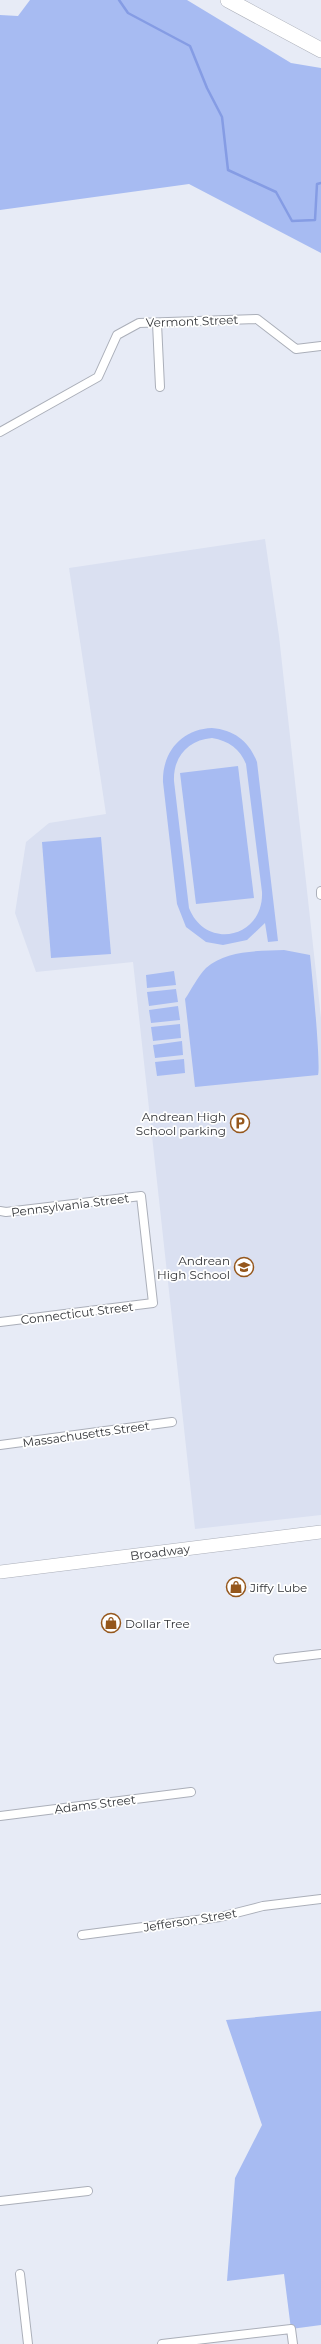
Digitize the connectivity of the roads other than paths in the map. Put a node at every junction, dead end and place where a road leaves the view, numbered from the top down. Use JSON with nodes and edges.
{"nodes":[{"id":1,"x":228,"y":0,"type":"edge"},
{"id":2,"x":321,"y":50,"type":"edge"},
{"id":3,"x":157,"y":323,"type":"junction"},
{"id":4,"x":321,"y":346,"type":"edge"},
{"id":5,"x":160,"y":387,"type":"dead end"},
{"id":6,"x":0,"y":432,"type":"edge"},
{"id":7,"x":321,"y":892,"type":"edge"},
{"id":8,"x":321,"y":895,"type":"edge"},
{"id":9,"x":0,"y":1211,"type":"edge"},
{"id":10,"x":153,"y":1303,"type":"joint"},
{"id":11,"x":0,"y":1322,"type":"edge"},
{"id":12,"x":172,"y":1422,"type":"dead end"},
{"id":13,"x":0,"y":1445,"type":"edge"},
{"id":14,"x":321,"y":1532,"type":"edge"},
{"id":15,"x":0,"y":1572,"type":"edge"},
{"id":16,"x":321,"y":1654,"type":"edge"},
{"id":17,"x":278,"y":1659,"type":"dead end"},
{"id":18,"x":191,"y":1792,"type":"dead end"},
{"id":19,"x":0,"y":1816,"type":"edge"},
{"id":20,"x":321,"y":1899,"type":"edge"},
{"id":21,"x":82,"y":1935,"type":"dead end"},
{"id":22,"x":88,"y":2191,"type":"dead end"},
{"id":23,"x":0,"y":2201,"type":"edge"},
{"id":24,"x":20,"y":2274,"type":"dead end"},
{"id":25,"x":28,"y":2344,"type":"edge"},
{"id":26,"x":162,"y":2344,"type":"edge"},
{"id":27,"x":293,"y":2344,"type":"edge"}],
"edges":[{"from":1,"to":2,"type":"highway"},
{"from":3,"to":4,"type":"street","name":"Vermont Street"},
{"from":3,"to":5,"type":"street"},
{"from":3,"to":6,"type":"street","name":"Vermont Street"},
{"from":7,"to":8,"type":"street"},
{"from":9,"to":10,"type":"street","name":"Pennsylvania Street"},
{"from":10,"to":11,"type":"street","name":"Connecticut Street"},
{"from":12,"to":13,"type":"street","name":"Massachusetts Street"},
{"from":14,"to":15,"type":"main road","name":"Broadway"},
{"from":16,"to":17,"type":"street"},
{"from":18,"to":19,"type":"street","name":"Adams Street"},
{"from":20,"to":21,"type":"street","name":"Jefferson Street"},
{"from":22,"to":23,"type":"street"},
{"from":24,"to":25,"type":"street"},
{"from":26,"to":27,"type":"street"}]}
